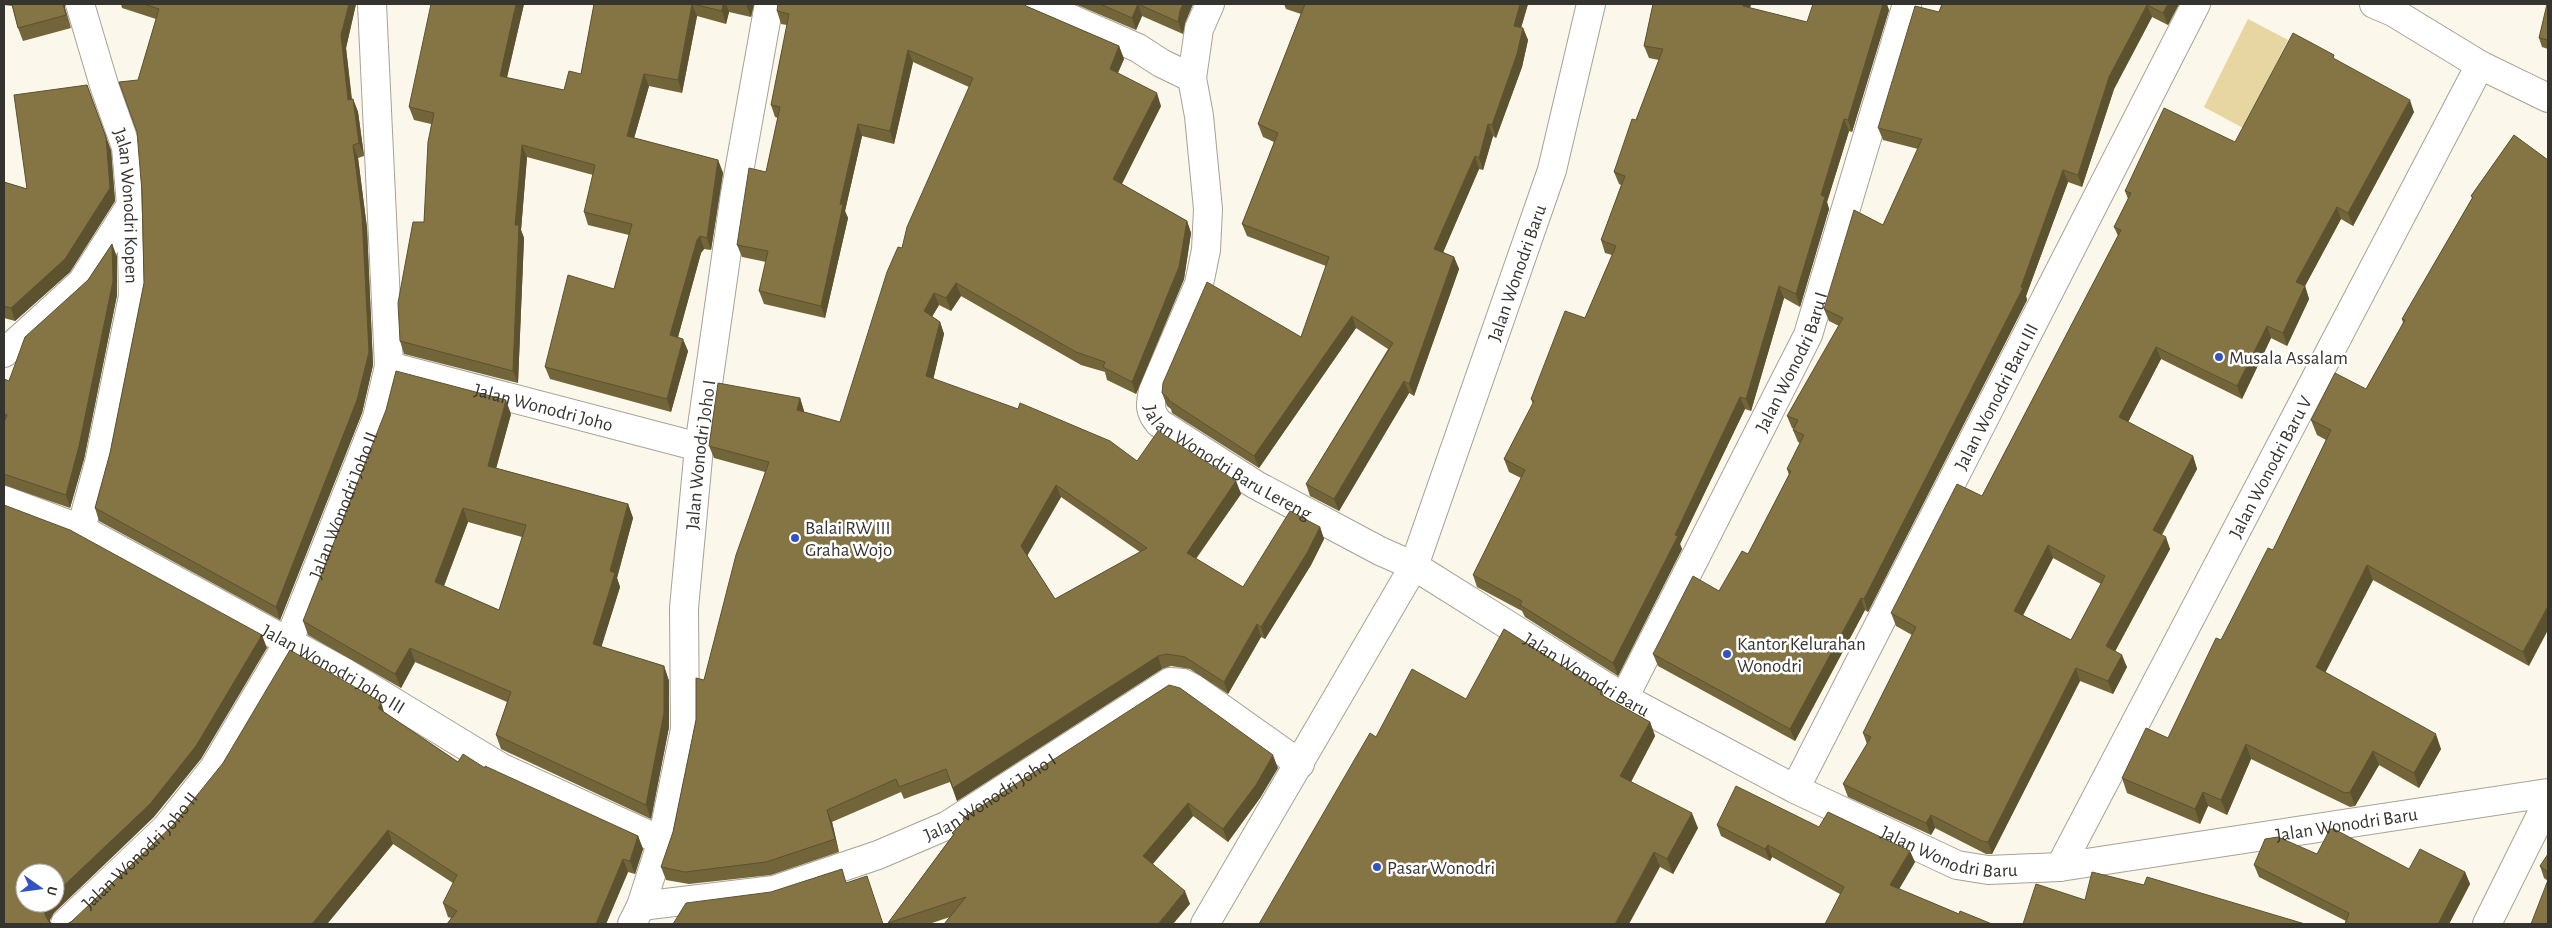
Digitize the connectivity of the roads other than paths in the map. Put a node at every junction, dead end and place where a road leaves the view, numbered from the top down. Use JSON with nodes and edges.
{"nodes":[{"id":1,"x":80,"y":4,"type":"edge"},
{"id":2,"x":372,"y":4,"type":"edge"},
{"id":3,"x":769,"y":4,"type":"edge"},
{"id":4,"x":1037,"y":4,"type":"edge"},
{"id":5,"x":1210,"y":4,"type":"edge"},
{"id":6,"x":1591,"y":4,"type":"edge"},
{"id":7,"x":1906,"y":4,"type":"edge"},
{"id":8,"x":2196,"y":4,"type":"edge"},
{"id":9,"x":2388,"y":6,"type":"edge"},
{"id":10,"x":2480,"y":65,"type":"junction"},
{"id":11,"x":1192,"y":78,"type":"junction"},
{"id":12,"x":2548,"y":98,"type":"edge"},
{"id":13,"x":131,"y":205,"type":"junction"},
{"id":14,"x":4,"y":353,"type":"edge"},
{"id":15,"x":389,"y":366,"type":"junction"},
{"id":16,"x":699,"y":447,"type":"junction"},
{"id":17,"x":4,"y":500,"type":"edge"},
{"id":18,"x":81,"y":529,"type":"junction"},
{"id":19,"x":1414,"y":566,"type":"junction"},
{"id":20,"x":288,"y":643,"type":"junction"},
{"id":21,"x":1624,"y":698,"type":"junction"},
{"id":22,"x":1300,"y":764,"type":"junction"},
{"id":23,"x":1796,"y":789,"type":"junction"},
{"id":24,"x":2548,"y":792,"type":"edge"},
{"id":25,"x":2548,"y":801,"type":"edge"},
{"id":26,"x":662,"y":841,"type":"junction"},
{"id":27,"x":2060,"y":867,"type":"junction"},
{"id":28,"x":637,"y":915,"type":"edge"},
{"id":29,"x":65,"y":924,"type":"edge"},
{"id":30,"x":1205,"y":924,"type":"edge"},
{"id":31,"x":2487,"y":924,"type":"edge"}],
"edges":[{"from":1,"to":13,"type":"street","name":"Jalan Wonodri Kopen"},
{"from":2,"to":15,"type":"street","name":"Jalan Wonodri Joho II"},
{"from":3,"to":16,"type":"street","name":"Jalan Wonodri Joho I"},
{"from":4,"to":11,"type":"street"},
{"from":5,"to":11,"type":"street","name":"Jalan Wonodri Baru Lereng"},
{"from":6,"to":19,"type":"street","name":"Jalan Wonodri Baru"},
{"from":7,"to":21,"type":"street","name":"Jalan Wonodri Baru I"},
{"from":8,"to":23,"type":"street","name":"Jalan Wonodri Baru III"},
{"from":9,"to":10,"type":"street"},
{"from":10,"to":12,"type":"street"},
{"from":10,"to":27,"type":"street","name":"Jalan Wonodri Baru V"},
{"from":11,"to":19,"type":"street","name":"Jalan Wonodri Baru Lereng"},
{"from":13,"to":14,"type":"street"},
{"from":13,"to":18,"type":"street","name":"Jalan Wonodri Kopen"},
{"from":15,"to":16,"type":"street","name":"Jalan Wonodri Joho"},
{"from":15,"to":20,"type":"street","name":"Jalan Wonodri Joho II"},
{"from":16,"to":26,"type":"street","name":"Jalan Wonodri Joho I"},
{"from":17,"to":18,"type":"street","name":"Jalan Wonodri Joho III"},
{"from":18,"to":20,"type":"street","name":"Jalan Wonodri Joho III"},
{"from":19,"to":21,"type":"street","name":"Jalan Wonodri Baru"},
{"from":19,"to":22,"type":"street","name":"Jalan Wonodri Baru"},
{"from":20,"to":26,"type":"street","name":"Jalan Wonodri Joho III"},
{"from":20,"to":29,"type":"street","name":"Jalan Wonodri Joho II"},
{"from":21,"to":23,"type":"street","name":"Jalan Wonodri Baru"},
{"from":22,"to":28,"type":"street","name":"Jalan Wonodri Joho I"},
{"from":22,"to":30,"type":"street","name":"Jalan Wonodri Baru"},
{"from":23,"to":27,"type":"street","name":"Jalan Wonodri Baru"},
{"from":24,"to":27,"type":"street","name":"Jalan Wonodri Baru"},
{"from":25,"to":31,"type":"street"},
{"from":26,"to":28,"type":"street","name":"Jalan Wonodri Joho I"}]}
